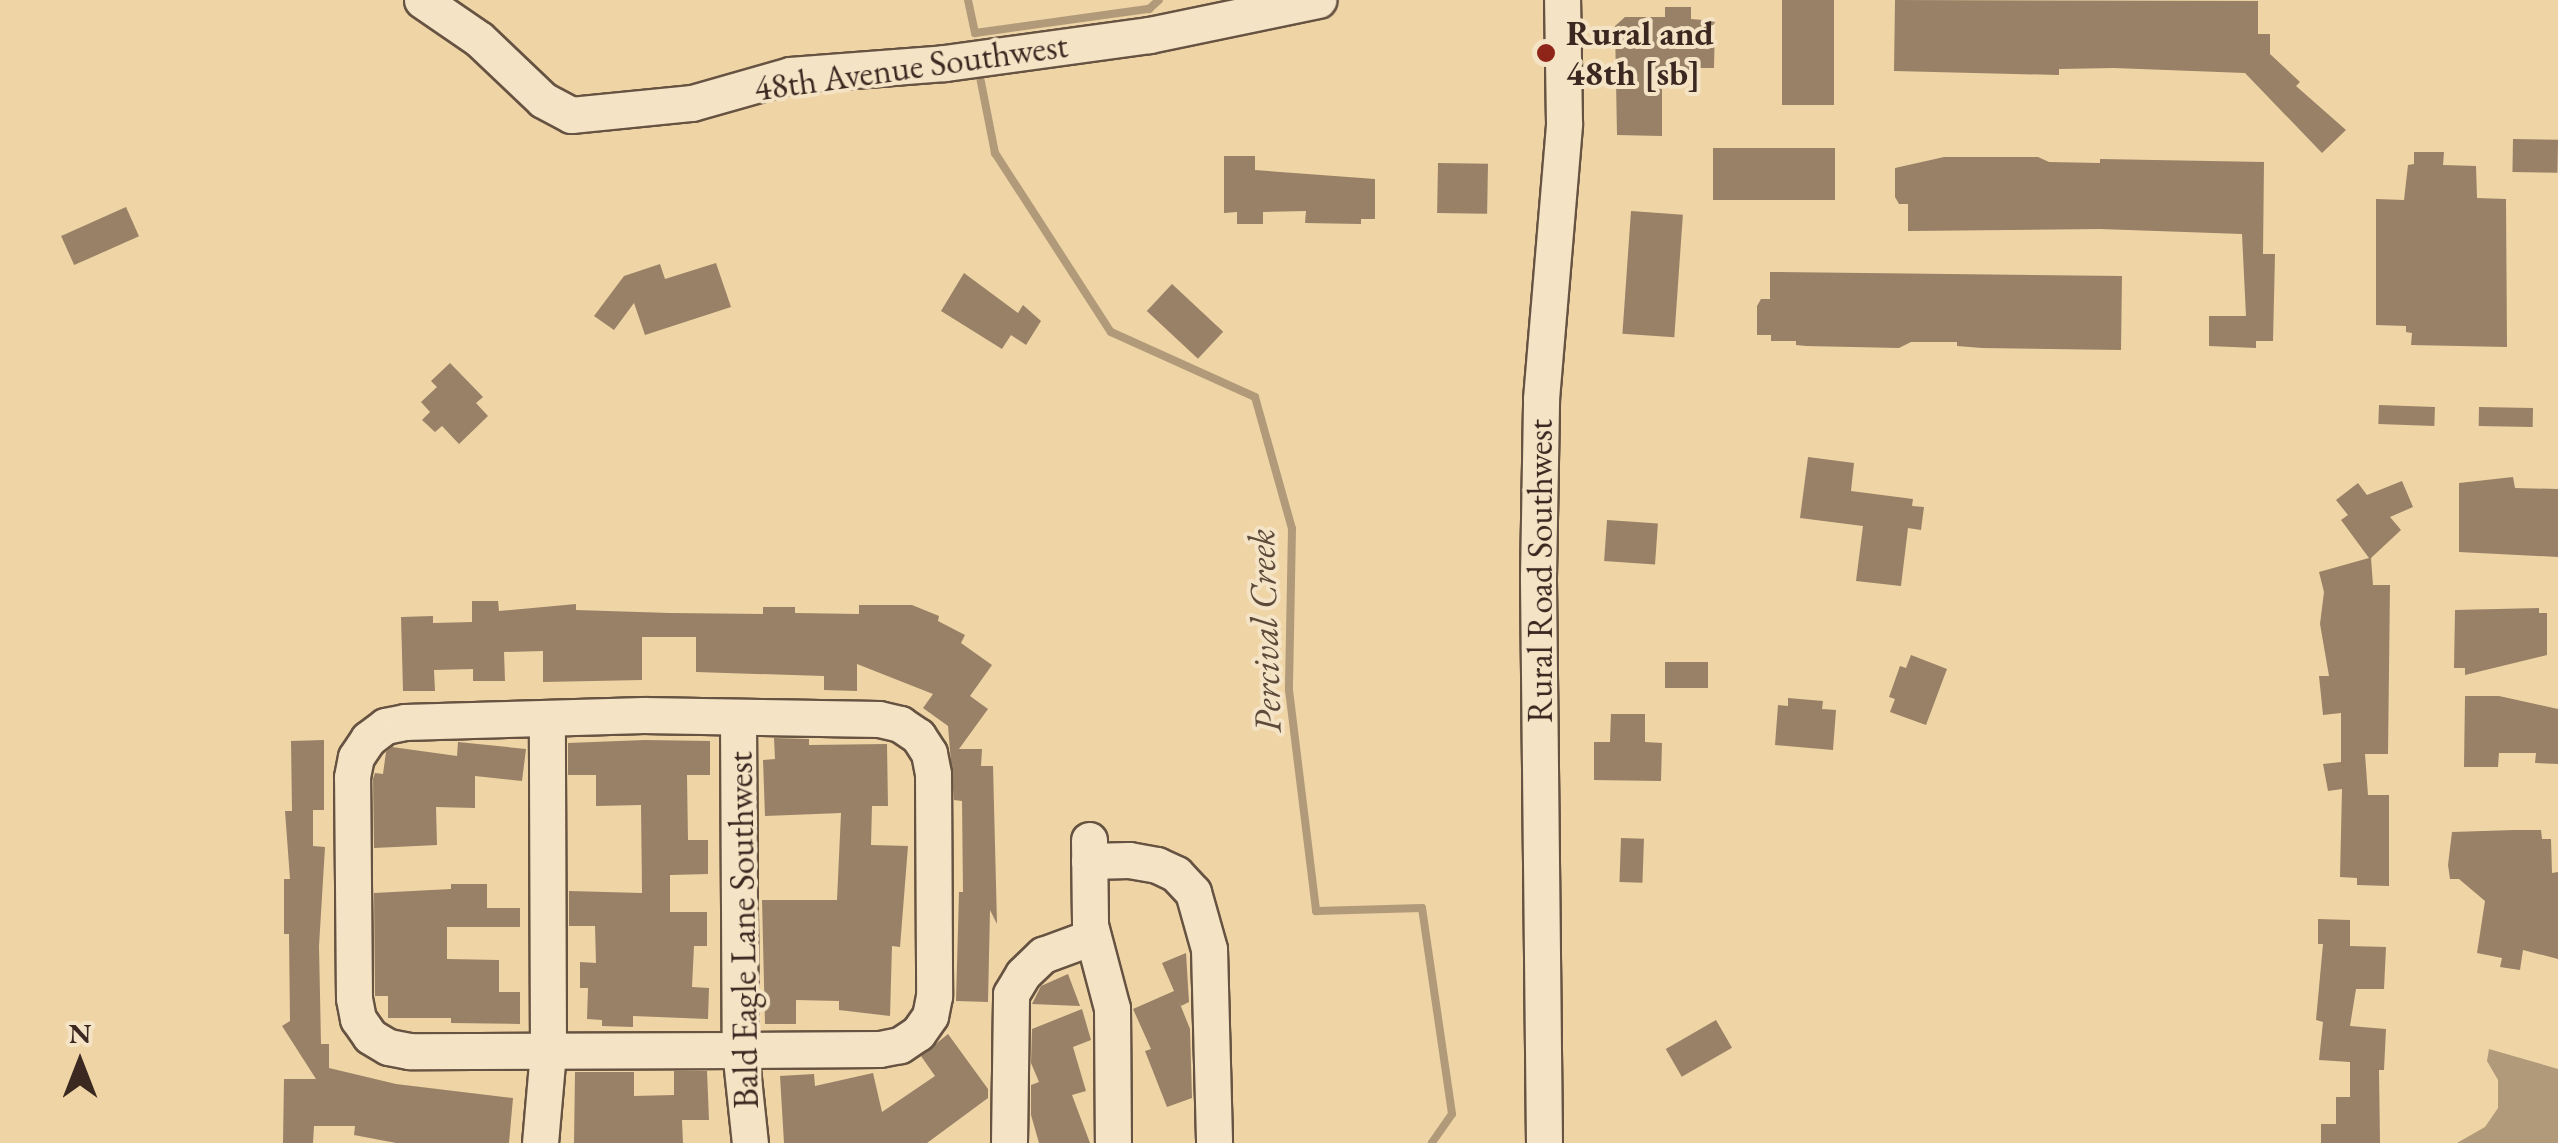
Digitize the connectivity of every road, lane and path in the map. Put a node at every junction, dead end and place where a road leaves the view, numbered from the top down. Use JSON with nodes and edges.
{"nodes":[{"id":1,"x":422,"y":0,"type":"edge"},
{"id":2,"x":1318,"y":0,"type":"edge"},
{"id":3,"x":1562,"y":0,"type":"edge"},
{"id":4,"x":738,"y":717,"type":"junction"},
{"id":5,"x":547,"y":718,"type":"junction"},
{"id":6,"x":1092,"y":937,"type":"junction"},
{"id":7,"x":548,"y":1050,"type":"junction"},
{"id":8,"x":740,"y":1050,"type":"junction"},
{"id":9,"x":540,"y":1143,"type":"edge"},
{"id":10,"x":750,"y":1143,"type":"edge"},
{"id":11,"x":1010,"y":1143,"type":"edge"},
{"id":12,"x":1114,"y":1143,"type":"edge"},
{"id":13,"x":1214,"y":1143,"type":"edge"},
{"id":14,"x":1544,"y":1143,"type":"edge"}],
"edges":[{"from":1,"to":2,"type":"street","name":"48th Avenue Southwest"},
{"from":3,"to":14,"type":"street","name":"Rural Road Southwest"},
{"from":4,"to":5,"type":"street"},
{"from":4,"to":8,"type":"street","name":"Bald Eagle Lane Southwest"},
{"from":4,"to":8,"type":"street"},
{"from":5,"to":7,"type":"street"},
{"from":5,"to":7,"type":"street"},
{"from":6,"to":11,"type":"street"},
{"from":6,"to":12,"type":"street"},
{"from":6,"to":13,"type":"street"},
{"from":7,"to":8,"type":"street"},
{"from":7,"to":9,"type":"street"},
{"from":8,"to":10,"type":"street","name":"Bald Eagle Lane Southwest"}]}
